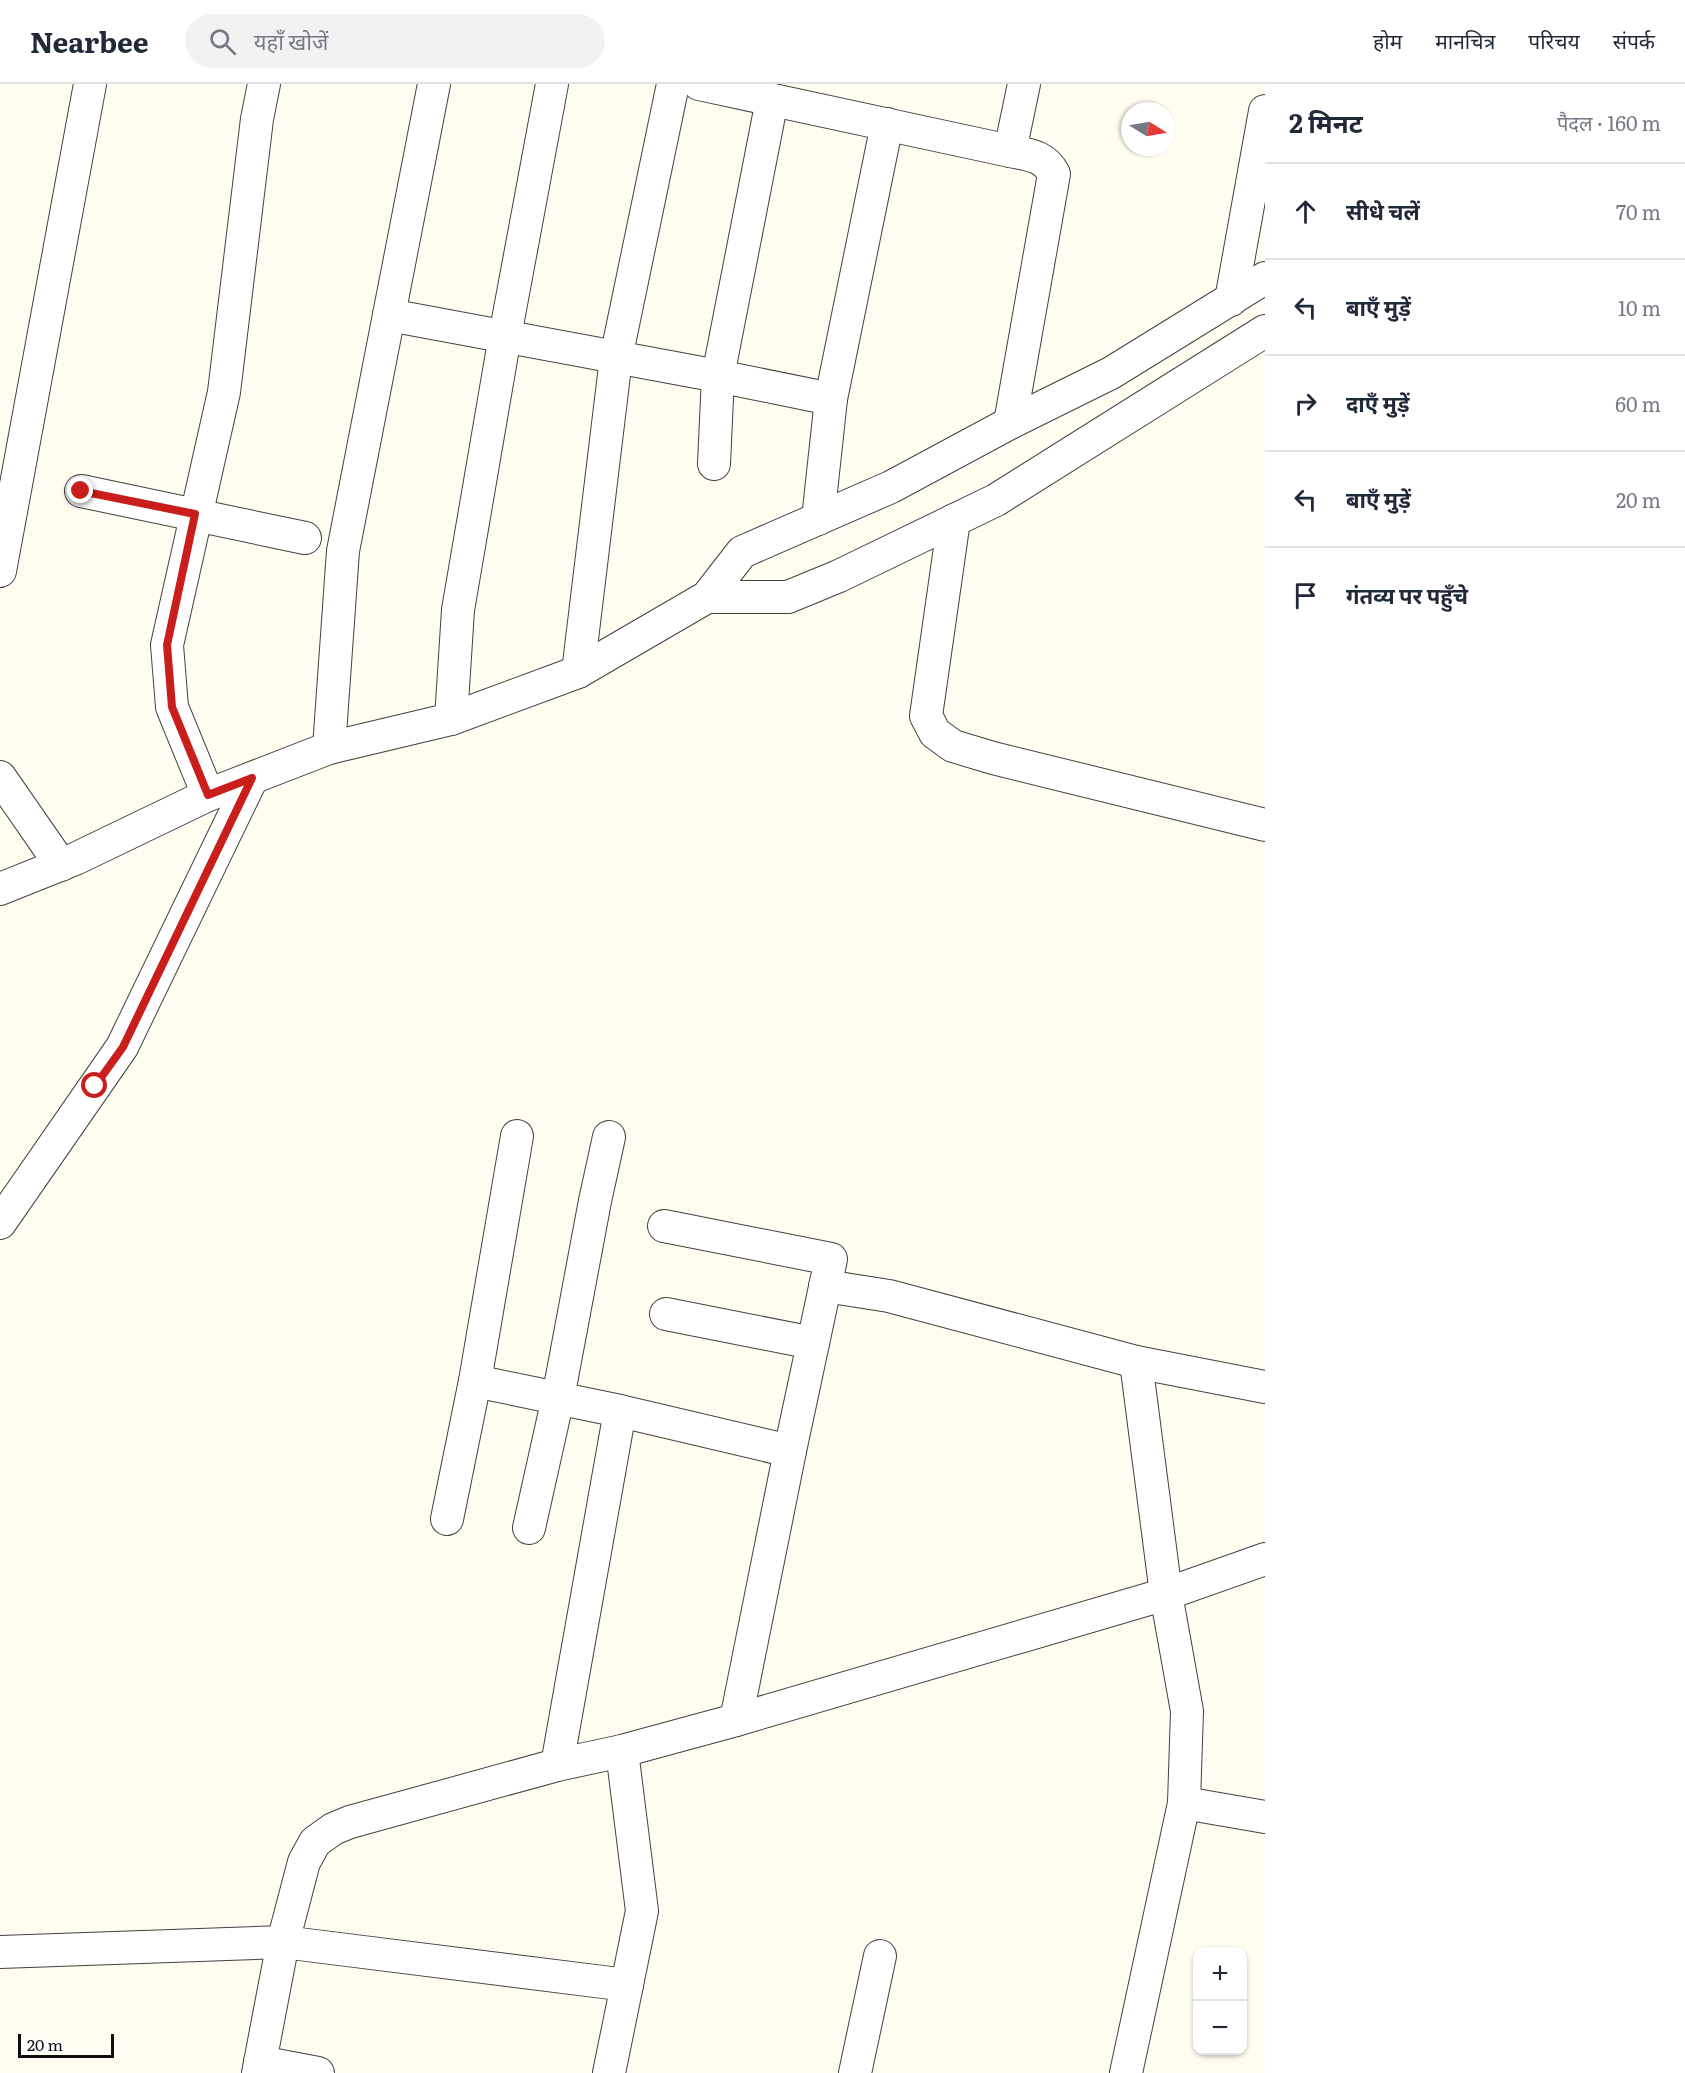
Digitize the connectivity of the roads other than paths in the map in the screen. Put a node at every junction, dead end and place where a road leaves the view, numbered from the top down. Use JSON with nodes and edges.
{"nodes":[{"id":1,"x":90,"y":84,"type":"edge"},
{"id":2,"x":264,"y":84,"type":"edge"},
{"id":3,"x":434,"y":84,"type":"edge"},
{"id":4,"x":552,"y":84,"type":"edge"},
{"id":5,"x":673,"y":84,"type":"edge"},
{"id":6,"x":699,"y":84,"type":"edge"},
{"id":7,"x":1024,"y":84,"type":"edge"},
{"id":8,"x":772,"y":100,"type":"junction"},
{"id":9,"x":1265,"y":111,"type":"edge"},
{"id":10,"x":887,"y":124,"type":"junction"},
{"id":11,"x":1010,"y":151,"type":"junction"},
{"id":12,"x":1265,"y":278,"type":"edge"},
{"id":13,"x":1231,"y":300,"type":"junction"},
{"id":14,"x":389,"y":315,"type":"junction"},
{"id":15,"x":1265,"y":331,"type":"edge"},
{"id":16,"x":505,"y":336,"type":"junction"},
{"id":17,"x":616,"y":358,"type":"junction"},
{"id":18,"x":718,"y":376,"type":"junction"},
{"id":19,"x":831,"y":399,"type":"junction"},
{"id":20,"x":1010,"y":423,"type":"junction"},
{"id":21,"x":714,"y":464,"type":"dead end"},
{"id":22,"x":81,"y":491,"type":"dead end"},
{"id":23,"x":195,"y":514,"type":"junction"},
{"id":24,"x":818,"y":519,"type":"junction"},
{"id":25,"x":954,"y":520,"type":"junction"},
{"id":26,"x":305,"y":538,"type":"dead end"},
{"id":27,"x":0,"y":571,"type":"edge"},
{"id":28,"x":707,"y":597,"type":"junction"},
{"id":29,"x":578,"y":672,"type":"junction"},
{"id":30,"x":451,"y":719,"type":"junction"},
{"id":31,"x":329,"y":748,"type":"junction"},
{"id":32,"x":0,"y":777,"type":"edge"},
{"id":33,"x":252,"y":778,"type":"junction"},
{"id":34,"x":208,"y":795,"type":"junction"},
{"id":35,"x":1265,"y":825,"type":"edge"},
{"id":36,"x":61,"y":865,"type":"junction"},
{"id":37,"x":0,"y":889,"type":"edge"},
{"id":38,"x":517,"y":1136,"type":"dead end"},
{"id":39,"x":609,"y":1137,"type":"dead end"},
{"id":40,"x":0,"y":1223,"type":"edge"},
{"id":41,"x":664,"y":1226,"type":"dead end"},
{"id":42,"x":825,"y":1286,"type":"junction"},
{"id":43,"x":666,"y":1314,"type":"dead end"},
{"id":44,"x":813,"y":1343,"type":"junction"},
{"id":45,"x":1136,"y":1362,"type":"junction"},
{"id":46,"x":475,"y":1381,"type":"junction"},
{"id":47,"x":1265,"y":1387,"type":"edge"},
{"id":48,"x":558,"y":1398,"type":"junction"},
{"id":49,"x":620,"y":1412,"type":"junction"},
{"id":50,"x":790,"y":1451,"type":"junction"},
{"id":51,"x":447,"y":1519,"type":"dead end"},
{"id":52,"x":529,"y":1528,"type":"dead end"},
{"id":53,"x":1265,"y":1559,"type":"edge"},
{"id":54,"x":1166,"y":1594,"type":"junction"},
{"id":55,"x":736,"y":1720,"type":"junction"},
{"id":56,"x":622,"y":1751,"type":"junction"},
{"id":57,"x":557,"y":1765,"type":"junction"},
{"id":58,"x":1184,"y":1803,"type":"junction"},
{"id":59,"x":1265,"y":1817,"type":"edge"},
{"id":60,"x":283,"y":1942,"type":"junction"},
{"id":61,"x":0,"y":1952,"type":"edge"},
{"id":62,"x":880,"y":1956,"type":"dead end"},
{"id":63,"x":627,"y":1985,"type":"junction"},
{"id":64,"x":259,"y":2067,"type":"edge"},
{"id":65,"x":318,"y":2073,"type":"edge"},
{"id":66,"x":609,"y":2073,"type":"edge"},
{"id":67,"x":855,"y":2073,"type":"edge"},
{"id":68,"x":1126,"y":2073,"type":"edge"}],
"edges":[{"from":1,"to":27,"type":"street"},
{"from":2,"to":23,"type":"street"},
{"from":3,"to":14,"type":"street"},
{"from":4,"to":16,"type":"street"},
{"from":5,"to":17,"type":"street"},
{"from":6,"to":8,"type":"street"},
{"from":7,"to":11,"type":"street"},
{"from":8,"to":10,"type":"street"},
{"from":8,"to":18,"type":"street"},
{"from":9,"to":13,"type":"street"},
{"from":10,"to":11,"type":"street"},
{"from":10,"to":19,"type":"street"},
{"from":11,"to":20,"type":"street"},
{"from":12,"to":13,"type":"street"},
{"from":13,"to":20,"type":"street"},
{"from":14,"to":16,"type":"street"},
{"from":14,"to":31,"type":"street"},
{"from":15,"to":25,"type":"street"},
{"from":16,"to":17,"type":"street"},
{"from":16,"to":30,"type":"street"},
{"from":17,"to":18,"type":"street"},
{"from":17,"to":29,"type":"street"},
{"from":18,"to":19,"type":"street"},
{"from":18,"to":21,"type":"street"},
{"from":19,"to":24,"type":"street"},
{"from":20,"to":24,"type":"street"},
{"from":22,"to":23,"type":"street"},
{"from":23,"to":26,"type":"street"},
{"from":23,"to":34,"type":"street"},
{"from":24,"to":28,"type":"street"},
{"from":25,"to":28,"type":"street"},
{"from":25,"to":35,"type":"street"},
{"from":28,"to":29,"type":"street"},
{"from":29,"to":30,"type":"street"},
{"from":30,"to":31,"type":"street"},
{"from":31,"to":33,"type":"street"},
{"from":32,"to":36,"type":"street"},
{"from":33,"to":34,"type":"street"},
{"from":33,"to":40,"type":"street"},
{"from":34,"to":36,"type":"street"},
{"from":36,"to":37,"type":"street"},
{"from":38,"to":46,"type":"street"},
{"from":39,"to":48,"type":"street"},
{"from":41,"to":42,"type":"street"},
{"from":42,"to":44,"type":"street"},
{"from":42,"to":45,"type":"street"},
{"from":43,"to":44,"type":"street"},
{"from":44,"to":50,"type":"street"},
{"from":45,"to":47,"type":"street"},
{"from":45,"to":54,"type":"street"},
{"from":46,"to":48,"type":"street"},
{"from":46,"to":51,"type":"street"},
{"from":48,"to":49,"type":"street"},
{"from":48,"to":52,"type":"street"},
{"from":49,"to":50,"type":"street"},
{"from":49,"to":57,"type":"street"},
{"from":50,"to":55,"type":"street"},
{"from":53,"to":54,"type":"street"},
{"from":54,"to":55,"type":"street"},
{"from":54,"to":58,"type":"street"},
{"from":55,"to":56,"type":"street"},
{"from":56,"to":57,"type":"street"},
{"from":56,"to":63,"type":"street"},
{"from":57,"to":60,"type":"street"},
{"from":58,"to":59,"type":"street"},
{"from":58,"to":68,"type":"street"},
{"from":60,"to":61,"type":"street"},
{"from":60,"to":63,"type":"street"},
{"from":60,"to":64,"type":"street"},
{"from":62,"to":67,"type":"street"},
{"from":63,"to":66,"type":"street"},
{"from":64,"to":65,"type":"street"}]}
